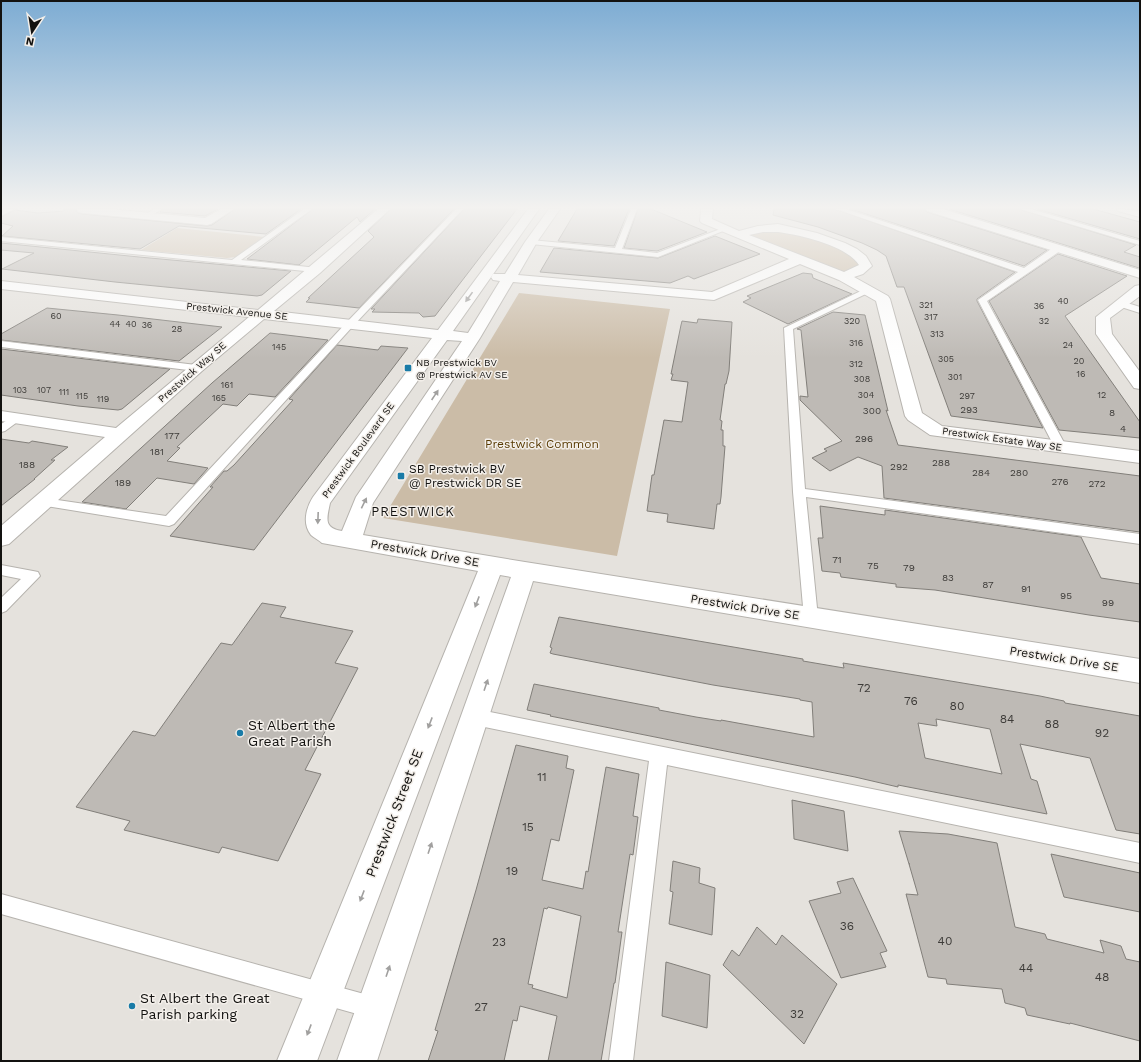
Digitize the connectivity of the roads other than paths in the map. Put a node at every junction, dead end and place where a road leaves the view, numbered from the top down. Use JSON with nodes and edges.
{"nodes":[{"id":1,"x":199,"y":259,"type":"edge"},
{"id":2,"x":239,"y":259,"type":"edge"},
{"id":3,"x":328,"y":259,"type":"edge"},
{"id":4,"x":413,"y":259,"type":"edge"},
{"id":5,"x":497,"y":259,"type":"edge"},
{"id":6,"x":521,"y":259,"type":"edge"},
{"id":7,"x":789,"y":259,"type":"edge"},
{"id":8,"x":796,"y":259,"type":"edge"},
{"id":9,"x":863,"y":259,"type":"edge"},
{"id":10,"x":987,"y":259,"type":"edge"},
{"id":11,"x":1043,"y":259,"type":"edge"},
{"id":12,"x":1089,"y":259,"type":"edge"},
{"id":13,"x":234,"y":262,"type":"junction"},
{"id":14,"x":315,"y":270,"type":"junction"},
{"id":15,"x":1024,"y":271,"type":"junction"},
{"id":16,"x":1140,"y":274,"type":"edge"},
{"id":17,"x":484,"y":276,"type":"junction"},
{"id":18,"x":844,"y":277,"type":"junction"},
{"id":19,"x":510,"y":278,"type":"junction"},
{"id":20,"x":1,"y":285,"type":"edge"},
{"id":21,"x":1140,"y":288,"type":"edge"},
{"id":22,"x":870,"y":290,"type":"junction"},
{"id":23,"x":1121,"y":304,"type":"junction"},
{"id":24,"x":1140,"y":310,"type":"edge"},
{"id":25,"x":261,"y":314,"type":"junction"},
{"id":26,"x":350,"y":324,"type":"junction"},
{"id":27,"x":442,"y":334,"type":"junction"},
{"id":28,"x":472,"y":338,"type":"junction"},
{"id":29,"x":1,"y":344,"type":"edge"},
{"id":30,"x":196,"y":368,"type":"junction"},
{"id":31,"x":1140,"y":384,"type":"edge"},
{"id":32,"x":8,"y":417,"type":"edge"},
{"id":33,"x":1,"y":429,"type":"edge"},
{"id":34,"x":121,"y":434,"type":"junction"},
{"id":35,"x":1061,"y":448,"type":"junction"},
{"id":36,"x":1140,"y":457,"type":"edge"},
{"id":37,"x":799,"y":492,"type":"junction"},
{"id":38,"x":44,"y":502,"type":"junction"},
{"id":39,"x":1,"y":538,"type":"edge"},
{"id":40,"x":350,"y":540,"type":"junction"},
{"id":41,"x":1140,"y":540,"type":"edge"},
{"id":42,"x":492,"y":565,"type":"junction"},
{"id":43,"x":1,"y":570,"type":"edge"},
{"id":44,"x":525,"y":571,"type":"junction"},
{"id":45,"x":1,"y":607,"type":"edge"},
{"id":46,"x":811,"y":618,"type":"junction"},
{"id":47,"x":1140,"y":671,"type":"edge"},
{"id":48,"x":475,"y":717,"type":"junction"},
{"id":49,"x":659,"y":755,"type":"junction"},
{"id":50,"x":1140,"y":853,"type":"edge"},
{"id":51,"x":1,"y":904,"type":"edge"},
{"id":52,"x":323,"y":994,"type":"junction"},
{"id":53,"x":375,"y":1008,"type":"junction"},
{"id":54,"x":297,"y":1061,"type":"edge"},
{"id":55,"x":357,"y":1061,"type":"edge"},
{"id":56,"x":621,"y":1061,"type":"edge"}],
"edges":[{"from":1,"to":13,"type":"lane"},
{"from":2,"to":13,"type":"lane"},
{"from":3,"to":14,"type":"street","name":"Prestwick Way SE"},
{"from":4,"to":26,"type":"lane"},
{"from":5,"to":17,"type":"street","name":"Prestwick Boulevard SE"},
{"from":6,"to":19,"type":"street"},
{"from":7,"to":19,"type":"street"},
{"from":8,"to":18,"type":"street","name":"Prestwick Estate Way SE"},
{"from":9,"to":18,"type":"street"},
{"from":10,"to":15,"type":"lane"},
{"from":11,"to":15,"type":"lane"},
{"from":12,"to":16,"type":"street"},
{"from":13,"to":14,"type":"lane"},
{"from":14,"to":25,"type":"street","name":"Prestwick Way SE"},
{"from":15,"to":35,"type":"lane"},
{"from":17,"to":19,"type":"street"},
{"from":17,"to":27,"type":"street","name":"Prestwick Boulevard SE","one_way":true},
{"from":18,"to":22,"type":"street","name":"Prestwick Estate Way SE"},
{"from":19,"to":28,"type":"street"},
{"from":20,"to":25,"type":"street","name":"Prestwick Avenue SE"},
{"from":21,"to":23,"type":"street"},
{"from":22,"to":35,"type":"street","name":"Prestwick Estate Way SE"},
{"from":22,"to":37,"type":"lane"},
{"from":23,"to":24,"type":"lane"},
{"from":23,"to":31,"type":"street"},
{"from":25,"to":26,"type":"street","name":"Prestwick Avenue SE"},
{"from":25,"to":30,"type":"street","name":"Prestwick Way SE"},
{"from":26,"to":27,"type":"street","name":"Prestwick Avenue SE"},
{"from":26,"to":38,"type":"lane"},
{"from":27,"to":28,"type":"street","name":"Prestwick Avenue SE"},
{"from":27,"to":40,"type":"street","name":"Prestwick Boulevard SE","one_way":true},
{"from":40,"to":28,"type":"street","one_way":true},
{"from":29,"to":30,"type":"lane"},
{"from":30,"to":34,"type":"street","name":"Prestwick Way SE"},
{"from":32,"to":33,"type":"lane"},
{"from":32,"to":34,"type":"street"},
{"from":34,"to":38,"type":"street","name":"Prestwick Way SE"},
{"from":35,"to":36,"type":"street","name":"Prestwick Estate Way SE"},
{"from":37,"to":41,"type":"lane"},
{"from":37,"to":46,"type":"lane"},
{"from":38,"to":39,"type":"street","name":"Prestwick Way SE"},
{"from":40,"to":42,"type":"street","name":"Prestwick Drive SE"},
{"from":42,"to":44,"type":"street","name":"Prestwick Drive SE"},
{"from":42,"to":52,"type":"street","name":"Prestwick Street SE","one_way":true},
{"from":43,"to":45,"type":"lane"},
{"from":44,"to":46,"type":"street","name":"Prestwick Drive SE"},
{"from":48,"to":44,"type":"street","one_way":true},
{"from":46,"to":47,"type":"street","name":"Prestwick Drive SE"},
{"from":48,"to":49,"type":"lane"},
{"from":53,"to":48,"type":"street","one_way":true},
{"from":49,"to":50,"type":"lane"},
{"from":49,"to":56,"type":"lane"},
{"from":51,"to":52,"type":"lane"},
{"from":52,"to":53,"type":"lane"},
{"from":52,"to":54,"type":"street","name":"Prestwick Street SE","one_way":true},
{"from":53,"to":55,"type":"street"}]}
